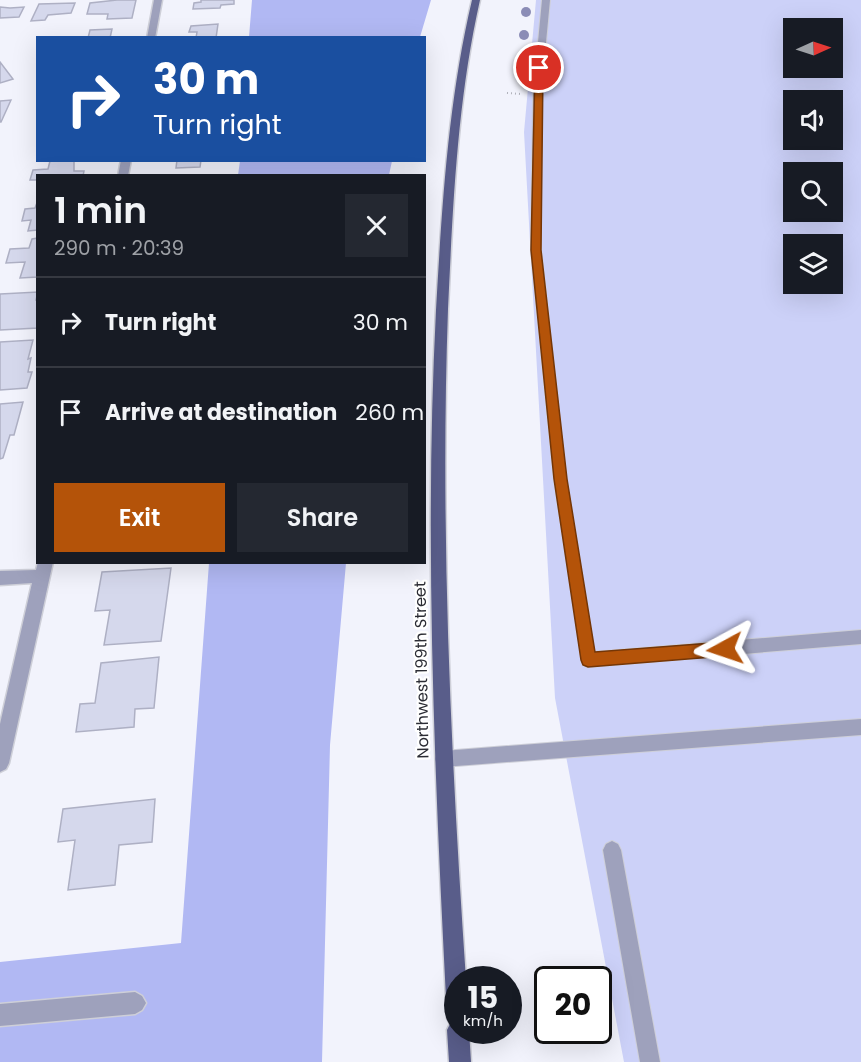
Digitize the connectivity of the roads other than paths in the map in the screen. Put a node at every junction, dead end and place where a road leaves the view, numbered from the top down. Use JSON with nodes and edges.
{"nodes":[{"id":1,"x":158,"y":0,"type":"edge"},
{"id":2,"x":476,"y":0,"type":"edge"},
{"id":3,"x":546,"y":0,"type":"edge"},
{"id":4,"x":151,"y":36,"type":"edge"},
{"id":5,"x":44,"y":569,"type":"edge"},
{"id":6,"x":0,"y":579,"type":"edge"},
{"id":7,"x":861,"y":637,"type":"edge"},
{"id":8,"x":861,"y":727,"type":"edge"},
{"id":9,"x":443,"y":759,"type":"junction"},
{"id":10,"x":0,"y":763,"type":"edge"},
{"id":11,"x":612,"y":850,"type":"dead end"},
{"id":12,"x":455,"y":966,"type":"edge"},
{"id":13,"x":135,"y":1003,"type":"dead end"},
{"id":14,"x":0,"y":1015,"type":"edge"},
{"id":15,"x":459,"y":1044,"type":"edge"},
{"id":16,"x":460,"y":1062,"type":"edge"},
{"id":17,"x":650,"y":1062,"type":"edge"}],
"edges":[{"from":1,"to":4,"type":"street"},
{"from":2,"to":9,"type":"main road","name":"Northwest 199th Street"},
{"from":3,"to":7,"type":"lane"},
{"from":5,"to":6,"type":"street"},
{"from":5,"to":10,"type":"street"},
{"from":8,"to":9,"type":"lane"},
{"from":9,"to":12,"type":"main road","name":"Northwest 199th Street"},
{"from":11,"to":17,"type":"lane"},
{"from":13,"to":14,"type":"street"},
{"from":15,"to":16,"type":"main road"}]}
